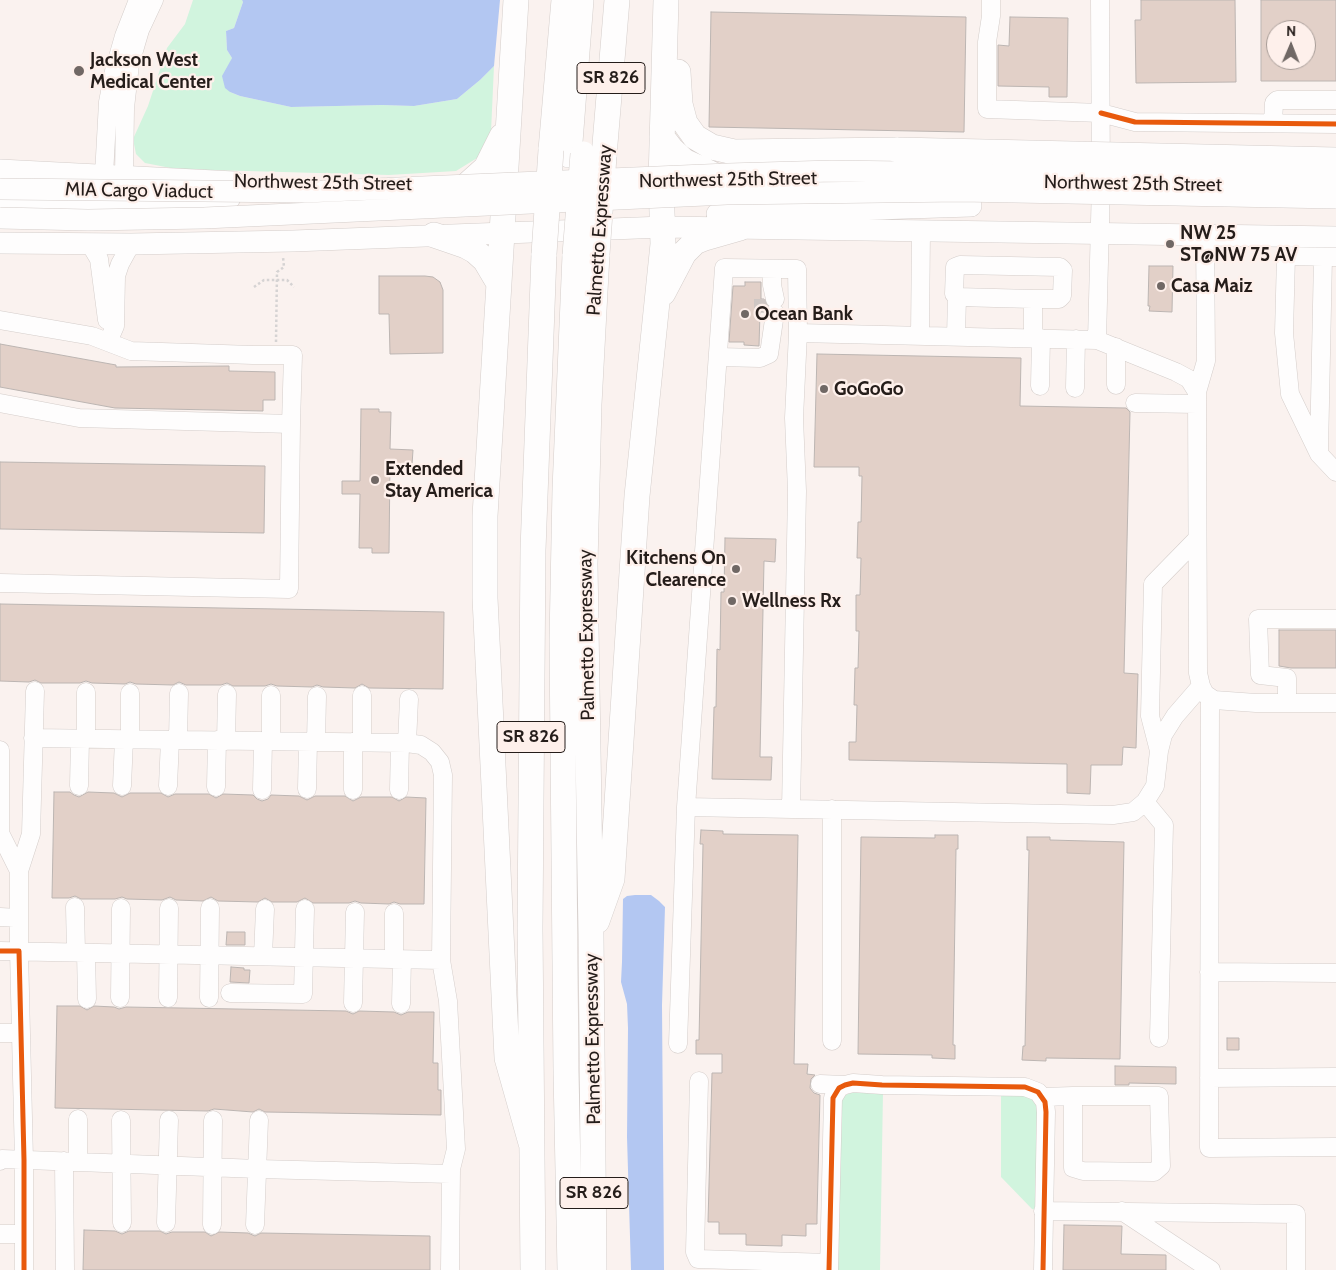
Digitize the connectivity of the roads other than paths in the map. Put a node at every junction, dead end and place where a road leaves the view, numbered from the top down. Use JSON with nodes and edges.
{"nodes":[{"id":1,"x":138,"y":0,"type":"edge"},
{"id":2,"x":154,"y":0,"type":"edge"},
{"id":3,"x":516,"y":0,"type":"edge"},
{"id":4,"x":564,"y":0,"type":"edge"},
{"id":5,"x":581,"y":0,"type":"edge"},
{"id":6,"x":595,"y":0,"type":"edge"},
{"id":7,"x":617,"y":0,"type":"edge"},
{"id":8,"x":666,"y":0,"type":"edge"},
{"id":9,"x":679,"y":0,"type":"edge"},
{"id":10,"x":992,"y":0,"type":"edge"},
{"id":11,"x":1100,"y":0,"type":"edge"},
{"id":12,"x":1336,"y":100,"type":"edge"},
{"id":13,"x":1101,"y":113,"type":"junction"},
{"id":14,"x":1273,"y":123,"type":"junction"},
{"id":15,"x":508,"y":124,"type":"junction"},
{"id":16,"x":1336,"y":124,"type":"edge"},
{"id":17,"x":662,"y":137,"type":"junction"},
{"id":18,"x":577,"y":154,"type":"junction"},
{"id":19,"x":1336,"y":160,"type":"edge"},
{"id":20,"x":0,"y":170,"type":"edge"},
{"id":21,"x":114,"y":175,"type":"junction"},
{"id":22,"x":1336,"y":178,"type":"edge"},
{"id":23,"x":661,"y":181,"type":"junction"},
{"id":24,"x":286,"y":183,"type":"junction"},
{"id":25,"x":727,"y":183,"type":"junction"},
{"id":26,"x":1101,"y":183,"type":"junction"},
{"id":27,"x":467,"y":185,"type":"junction"},
{"id":28,"x":504,"y":186,"type":"junction"},
{"id":29,"x":1336,"y":188,"type":"edge"},
{"id":30,"x":0,"y":189,"type":"edge"},
{"id":31,"x":1336,"y":198,"type":"edge"},
{"id":32,"x":0,"y":203,"type":"edge"},
{"id":33,"x":1336,"y":213,"type":"edge"},
{"id":34,"x":0,"y":218,"type":"edge"},
{"id":35,"x":664,"y":227,"type":"junction"},
{"id":36,"x":740,"y":228,"type":"junction"},
{"id":37,"x":921,"y":230,"type":"junction"},
{"id":38,"x":501,"y":232,"type":"junction"},
{"id":39,"x":1101,"y":233,"type":"junction"},
{"id":40,"x":1205,"y":234,"type":"junction"},
{"id":41,"x":434,"y":235,"type":"junction"},
{"id":42,"x":1336,"y":236,"type":"edge"},
{"id":43,"x":0,"y":243,"type":"edge"},
{"id":44,"x":90,"y":244,"type":"junction"},
{"id":45,"x":131,"y":244,"type":"junction"},
{"id":46,"x":1303,"y":246,"type":"junction"},
{"id":47,"x":570,"y":255,"type":"junction"},
{"id":48,"x":1330,"y":257,"type":"edge"},
{"id":49,"x":498,"y":282,"type":"junction"},
{"id":50,"x":956,"y":297,"type":"junction"},
{"id":51,"x":1034,"y":299,"type":"junction"},
{"id":52,"x":772,"y":303,"type":"junction"},
{"id":53,"x":657,"y":304,"type":"junction"},
{"id":54,"x":0,"y":320,"type":"edge"},
{"id":55,"x":798,"y":333,"type":"junction"},
{"id":56,"x":920,"y":336,"type":"junction"},
{"id":57,"x":956,"y":336,"type":"junction"},
{"id":58,"x":1037,"y":338,"type":"junction"},
{"id":59,"x":1076,"y":339,"type":"junction"},
{"id":60,"x":1098,"y":340,"type":"junction"},
{"id":61,"x":108,"y":342,"type":"junction"},
{"id":62,"x":1116,"y":347,"type":"junction"},
{"id":63,"x":718,"y":357,"type":"junction"},
{"id":64,"x":1116,"y":385,"type":"dead end"},
{"id":65,"x":1040,"y":386,"type":"dead end"},
{"id":66,"x":1075,"y":388,"type":"dead end"},
{"id":67,"x":1197,"y":398,"type":"junction"},
{"id":68,"x":0,"y":403,"type":"edge"},
{"id":69,"x":1135,"y":403,"type":"dead end"},
{"id":70,"x":291,"y":424,"type":"junction"},
{"id":71,"x":1319,"y":454,"type":"junction"},
{"id":72,"x":1336,"y":472,"type":"edge"},
{"id":73,"x":1197,"y":539,"type":"junction"},
{"id":74,"x":0,"y":583,"type":"edge"},
{"id":75,"x":1336,"y":619,"type":"edge"},
{"id":76,"x":35,"y":691,"type":"dead end"},
{"id":77,"x":86,"y":692,"type":"dead end"},
{"id":78,"x":1206,"y":692,"type":"junction"},
{"id":79,"x":130,"y":693,"type":"dead end"},
{"id":80,"x":180,"y":693,"type":"dead end"},
{"id":81,"x":227,"y":694,"type":"dead end"},
{"id":82,"x":272,"y":695,"type":"dead end"},
{"id":83,"x":362,"y":695,"type":"dead end"},
{"id":84,"x":317,"y":696,"type":"dead end"},
{"id":85,"x":409,"y":699,"type":"dead end"},
{"id":86,"x":1287,"y":703,"type":"junction"},
{"id":87,"x":1336,"y":703,"type":"edge"},
{"id":88,"x":33,"y":738,"type":"junction"},
{"id":89,"x":83,"y":739,"type":"junction"},
{"id":90,"x":127,"y":739,"type":"junction"},
{"id":91,"x":174,"y":740,"type":"junction"},
{"id":92,"x":222,"y":740,"type":"junction"},
{"id":93,"x":267,"y":741,"type":"junction"},
{"id":94,"x":312,"y":742,"type":"junction"},
{"id":95,"x":358,"y":742,"type":"junction"},
{"id":96,"x":404,"y":743,"type":"junction"},
{"id":97,"x":0,"y":750,"type":"edge"},
{"id":98,"x":1159,"y":751,"type":"junction"},
{"id":99,"x":79,"y":786,"type":"dead end"},
{"id":100,"x":122,"y":786,"type":"dead end"},
{"id":101,"x":168,"y":786,"type":"dead end"},
{"id":102,"x":216,"y":787,"type":"dead end"},
{"id":103,"x":307,"y":789,"type":"dead end"},
{"id":104,"x":262,"y":790,"type":"dead end"},
{"id":105,"x":353,"y":790,"type":"dead end"},
{"id":106,"x":399,"y":790,"type":"dead end"},
{"id":107,"x":1145,"y":802,"type":"junction"},
{"id":108,"x":686,"y":807,"type":"junction"},
{"id":109,"x":791,"y":809,"type":"junction"},
{"id":110,"x":832,"y":810,"type":"junction"},
{"id":111,"x":19,"y":871,"type":"junction"},
{"id":112,"x":75,"y":907,"type":"dead end"},
{"id":113,"x":121,"y":908,"type":"dead end"},
{"id":114,"x":170,"y":908,"type":"dead end"},
{"id":115,"x":210,"y":908,"type":"dead end"},
{"id":116,"x":265,"y":909,"type":"dead end"},
{"id":117,"x":306,"y":910,"type":"dead end"},
{"id":118,"x":355,"y":912,"type":"dead end"},
{"id":119,"x":394,"y":913,"type":"dead end"},
{"id":120,"x":0,"y":918,"type":"edge"},
{"id":121,"x":19,"y":918,"type":"junction"},
{"id":122,"x":591,"y":935,"type":"junction"},
{"id":123,"x":0,"y":951,"type":"edge"},
{"id":124,"x":19,"y":951,"type":"junction"},
{"id":125,"x":81,"y":952,"type":"junction"},
{"id":126,"x":121,"y":953,"type":"junction"},
{"id":127,"x":169,"y":954,"type":"junction"},
{"id":128,"x":210,"y":955,"type":"junction"},
{"id":129,"x":263,"y":956,"type":"junction"},
{"id":130,"x":305,"y":957,"type":"junction"},
{"id":131,"x":355,"y":958,"type":"junction"},
{"id":132,"x":398,"y":959,"type":"junction"},
{"id":133,"x":441,"y":960,"type":"junction"},
{"id":134,"x":1209,"y":972,"type":"junction"},
{"id":135,"x":1336,"y":973,"type":"edge"},
{"id":136,"x":230,"y":993,"type":"dead end"},
{"id":137,"x":120,"y":998,"type":"dead end"},
{"id":138,"x":168,"y":998,"type":"dead end"},
{"id":139,"x":209,"y":998,"type":"dead end"},
{"id":140,"x":87,"y":999,"type":"dead end"},
{"id":141,"x":353,"y":1003,"type":"dead end"},
{"id":142,"x":401,"y":1004,"type":"dead end"},
{"id":143,"x":0,"y":1033,"type":"edge"},
{"id":144,"x":21,"y":1033,"type":"junction"},
{"id":145,"x":1159,"y":1038,"type":"dead end"},
{"id":146,"x":832,"y":1041,"type":"dead end"},
{"id":147,"x":678,"y":1044,"type":"dead end"},
{"id":148,"x":1336,"y":1077,"type":"edge"},
{"id":149,"x":1209,"y":1078,"type":"junction"},
{"id":150,"x":699,"y":1081,"type":"dead end"},
{"id":151,"x":820,"y":1084,"type":"dead end"},
{"id":152,"x":845,"y":1085,"type":"junction"},
{"id":153,"x":1073,"y":1096,"type":"junction"},
{"id":154,"x":1043,"y":1097,"type":"junction"},
{"id":155,"x":78,"y":1119,"type":"dead end"},
{"id":156,"x":121,"y":1120,"type":"dead end"},
{"id":157,"x":169,"y":1120,"type":"dead end"},
{"id":158,"x":213,"y":1120,"type":"dead end"},
{"id":159,"x":259,"y":1120,"type":"dead end"},
{"id":160,"x":531,"y":1143,"type":"junction"},
{"id":161,"x":1336,"y":1147,"type":"edge"},
{"id":162,"x":24,"y":1160,"type":"junction"},
{"id":163,"x":0,"y":1161,"type":"edge"},
{"id":164,"x":71,"y":1162,"type":"junction"},
{"id":165,"x":121,"y":1164,"type":"junction"},
{"id":166,"x":167,"y":1166,"type":"junction"},
{"id":167,"x":212,"y":1167,"type":"junction"},
{"id":168,"x":258,"y":1169,"type":"junction"},
{"id":169,"x":451,"y":1174,"type":"junction"},
{"id":170,"x":1043,"y":1211,"type":"junction"},
{"id":171,"x":1122,"y":1211,"type":"junction"},
{"id":172,"x":122,"y":1223,"type":"dead end"},
{"id":173,"x":166,"y":1223,"type":"dead end"},
{"id":174,"x":212,"y":1225,"type":"dead end"},
{"id":175,"x":255,"y":1225,"type":"dead end"},
{"id":176,"x":0,"y":1234,"type":"edge"},
{"id":177,"x":24,"y":1234,"type":"junction"},
{"id":178,"x":829,"y":1267,"type":"edge"},
{"id":179,"x":24,"y":1270,"type":"edge"},
{"id":180,"x":65,"y":1270,"type":"edge"},
{"id":181,"x":450,"y":1270,"type":"edge"},
{"id":182,"x":533,"y":1270,"type":"edge"},
{"id":183,"x":556,"y":1270,"type":"edge"},
{"id":184,"x":570,"y":1270,"type":"edge"},
{"id":185,"x":594,"y":1270,"type":"edge"},
{"id":186,"x":1043,"y":1270,"type":"edge"},
{"id":187,"x":1211,"y":1270,"type":"edge"},
{"id":188,"x":1296,"y":1270,"type":"edge"}],
"edges":[{"from":1,"to":21,"type":"street"},
{"from":2,"to":21,"type":"street"},
{"from":3,"to":15,"type":"highway"},
{"from":4,"to":18,"type":"highway","name":"Palmetto Expressway","number":"SR 826"},
{"from":5,"to":18,"type":"highway"},
{"from":6,"to":18,"type":"highway"},
{"from":7,"to":18,"type":"highway","name":"Palmetto Expressway","number":"SR 826"},
{"from":8,"to":17,"type":"highway"},
{"from":9,"to":19,"type":"highway","bridge":true},
{"from":10,"to":13,"type":"street"},
{"from":11,"to":13,"type":"street"},
{"from":12,"to":14,"type":"street"},
{"from":13,"to":14,"type":"street"},
{"from":13,"to":26,"type":"street"},
{"from":14,"to":16,"type":"street"},
{"from":15,"to":27,"type":"highway"},
{"from":15,"to":28,"type":"highway"},
{"from":17,"to":23,"type":"highway"},
{"from":17,"to":25,"type":"highway"},
{"from":18,"to":47,"type":"highway","name":"Palmetto Expressway","number":"SR 826","bridge":true},
{"from":18,"to":47,"type":"highway","name":"Palmetto Expressway","number":"SR 826","bridge":true},
{"from":20,"to":21,"type":"main road","name":"Northwest 25th Street"},
{"from":21,"to":24,"type":"main road","name":"Northwest 25th Street"},
{"from":22,"to":25,"type":"main road","bridge":true},
{"from":23,"to":25,"type":"main road","name":"Northwest 25th Street"},
{"from":23,"to":28,"type":"main road","name":"Northwest 25th Street"},
{"from":23,"to":35,"type":"highway"},
{"from":24,"to":27,"type":"main road","name":"Northwest 25th Street"},
{"from":24,"to":32,"type":"main road"},
{"from":25,"to":26,"type":"main road","name":"Northwest 25th Street"},
{"from":25,"to":30,"type":"main road","name":"MIA Cargo Viaduct","bridge":true},
{"from":25,"to":31,"type":"main road","bridge":true},
{"from":25,"to":34,"type":"main road","name":"MIA Cargo Viaduct","bridge":true},
{"from":26,"to":29,"type":"main road","name":"Northwest 25th Street"},
{"from":26,"to":39,"type":"street"},
{"from":27,"to":28,"type":"main road","name":"Northwest 25th Street"},
{"from":28,"to":38,"type":"highway"},
{"from":33,"to":35,"type":"main road"},
{"from":35,"to":36,"type":"main road"},
{"from":35,"to":38,"type":"main road"},
{"from":35,"to":53,"type":"highway"},
{"from":36,"to":37,"type":"main road"},
{"from":36,"to":53,"type":"highway"},
{"from":37,"to":39,"type":"main road"},
{"from":37,"to":56,"type":"street"},
{"from":38,"to":41,"type":"main road"},
{"from":38,"to":49,"type":"highway"},
{"from":39,"to":40,"type":"main road"},
{"from":39,"to":60,"type":"street"},
{"from":40,"to":46,"type":"main road"},
{"from":40,"to":67,"type":"street"},
{"from":41,"to":45,"type":"main road"},
{"from":41,"to":49,"type":"highway"},
{"from":42,"to":46,"type":"main road"},
{"from":43,"to":44,"type":"main road"},
{"from":44,"to":45,"type":"main road"},
{"from":44,"to":61,"type":"street"},
{"from":45,"to":61,"type":"street"},
{"from":46,"to":48,"type":"street"},
{"from":46,"to":71,"type":"street"},
{"from":47,"to":122,"type":"highway","name":"Palmetto Expressway","number":"SR 826"},
{"from":47,"to":160,"type":"highway","name":"Palmetto Expressway","number":"SR 826"},
{"from":47,"to":183,"type":"highway"},
{"from":47,"to":184,"type":"highway"},
{"from":48,"to":71,"type":"street"},
{"from":49,"to":160,"type":"highway"},
{"from":50,"to":51,"type":"street"},
{"from":50,"to":51,"type":"street"},
{"from":50,"to":57,"type":"street"},
{"from":51,"to":58,"type":"street"},
{"from":52,"to":55,"type":"street"},
{"from":52,"to":63,"type":"street"},
{"from":52,"to":63,"type":"street"},
{"from":53,"to":122,"type":"highway"},
{"from":54,"to":61,"type":"street"},
{"from":55,"to":56,"type":"street"},
{"from":55,"to":109,"type":"street"},
{"from":56,"to":57,"type":"street"},
{"from":57,"to":58,"type":"street"},
{"from":58,"to":59,"type":"street"},
{"from":58,"to":65,"type":"street"},
{"from":59,"to":60,"type":"street"},
{"from":59,"to":66,"type":"street"},
{"from":60,"to":62,"type":"street"},
{"from":61,"to":70,"type":"street"},
{"from":62,"to":64,"type":"street"},
{"from":62,"to":67,"type":"street"},
{"from":63,"to":108,"type":"street"},
{"from":67,"to":69,"type":"street"},
{"from":67,"to":73,"type":"street"},
{"from":68,"to":70,"type":"street"},
{"from":70,"to":74,"type":"street"},
{"from":71,"to":72,"type":"street"},
{"from":73,"to":78,"type":"street"},
{"from":73,"to":98,"type":"street"},
{"from":75,"to":86,"type":"street"},
{"from":76,"to":88,"type":"street"},
{"from":77,"to":89,"type":"street"},
{"from":78,"to":86,"type":"street"},
{"from":78,"to":98,"type":"street"},
{"from":78,"to":134,"type":"street"},
{"from":79,"to":90,"type":"street"},
{"from":80,"to":91,"type":"street"},
{"from":81,"to":92,"type":"street"},
{"from":82,"to":93,"type":"street"},
{"from":83,"to":95,"type":"street"},
{"from":84,"to":94,"type":"street"},
{"from":85,"to":96,"type":"street"},
{"from":86,"to":87,"type":"street"},
{"from":88,"to":89,"type":"street"},
{"from":88,"to":111,"type":"street"},
{"from":89,"to":90,"type":"street"},
{"from":89,"to":99,"type":"street"},
{"from":90,"to":91,"type":"street"},
{"from":90,"to":100,"type":"street"},
{"from":91,"to":92,"type":"street"},
{"from":91,"to":101,"type":"street"},
{"from":92,"to":93,"type":"street"},
{"from":92,"to":102,"type":"street"},
{"from":93,"to":94,"type":"street"},
{"from":93,"to":104,"type":"street"},
{"from":94,"to":95,"type":"street"},
{"from":94,"to":103,"type":"street"},
{"from":95,"to":96,"type":"street"},
{"from":95,"to":105,"type":"street"},
{"from":96,"to":106,"type":"street"},
{"from":96,"to":133,"type":"street"},
{"from":97,"to":111,"type":"street"},
{"from":98,"to":107,"type":"street"},
{"from":107,"to":110,"type":"street"},
{"from":107,"to":145,"type":"street"},
{"from":108,"to":109,"type":"street"},
{"from":108,"to":147,"type":"street"},
{"from":109,"to":110,"type":"street"},
{"from":110,"to":146,"type":"street"},
{"from":111,"to":121,"type":"street"},
{"from":112,"to":125,"type":"street"},
{"from":113,"to":126,"type":"street"},
{"from":114,"to":127,"type":"street"},
{"from":115,"to":128,"type":"street"},
{"from":116,"to":129,"type":"street"},
{"from":117,"to":130,"type":"street"},
{"from":118,"to":131,"type":"street"},
{"from":119,"to":132,"type":"street"},
{"from":120,"to":121,"type":"street"},
{"from":121,"to":124,"type":"street"},
{"from":122,"to":185,"type":"highway","name":"Palmetto Expressway","number":"SR 826"},
{"from":123,"to":124,"type":"street"},
{"from":124,"to":125,"type":"street"},
{"from":124,"to":144,"type":"street"},
{"from":125,"to":126,"type":"street"},
{"from":125,"to":140,"type":"street"},
{"from":126,"to":127,"type":"street"},
{"from":126,"to":137,"type":"street"},
{"from":127,"to":128,"type":"street"},
{"from":127,"to":138,"type":"street"},
{"from":128,"to":129,"type":"street"},
{"from":128,"to":139,"type":"street"},
{"from":129,"to":130,"type":"street"},
{"from":130,"to":131,"type":"street"},
{"from":130,"to":136,"type":"street"},
{"from":131,"to":132,"type":"street"},
{"from":131,"to":141,"type":"street"},
{"from":132,"to":133,"type":"street"},
{"from":132,"to":142,"type":"street"},
{"from":133,"to":169,"type":"street"},
{"from":134,"to":135,"type":"street"},
{"from":134,"to":149,"type":"street"},
{"from":143,"to":144,"type":"street"},
{"from":144,"to":162,"type":"street"},
{"from":148,"to":149,"type":"street"},
{"from":149,"to":161,"type":"street"},
{"from":150,"to":178,"type":"street"},
{"from":151,"to":152,"type":"street"},
{"from":152,"to":154,"type":"street"},
{"from":152,"to":178,"type":"street"},
{"from":153,"to":153,"type":"street"},
{"from":153,"to":154,"type":"street"},
{"from":154,"to":170,"type":"street"},
{"from":155,"to":164,"type":"street"},
{"from":156,"to":165,"type":"street"},
{"from":157,"to":166,"type":"street"},
{"from":158,"to":167,"type":"street"},
{"from":159,"to":168,"type":"street"},
{"from":160,"to":182,"type":"highway","name":"Palmetto Expressway","number":"SR 826"},
{"from":162,"to":163,"type":"street"},
{"from":162,"to":164,"type":"street"},
{"from":162,"to":177,"type":"street"},
{"from":164,"to":165,"type":"street"},
{"from":164,"to":180,"type":"street"},
{"from":165,"to":166,"type":"street"},
{"from":165,"to":172,"type":"street"},
{"from":166,"to":167,"type":"street"},
{"from":166,"to":173,"type":"street"},
{"from":167,"to":168,"type":"street"},
{"from":167,"to":174,"type":"street"},
{"from":168,"to":169,"type":"street"},
{"from":168,"to":175,"type":"street"},
{"from":169,"to":181,"type":"street"},
{"from":170,"to":171,"type":"street"},
{"from":170,"to":186,"type":"street"},
{"from":171,"to":187,"type":"street"},
{"from":171,"to":188,"type":"street"},
{"from":176,"to":177,"type":"street"},
{"from":177,"to":179,"type":"street"}]}
